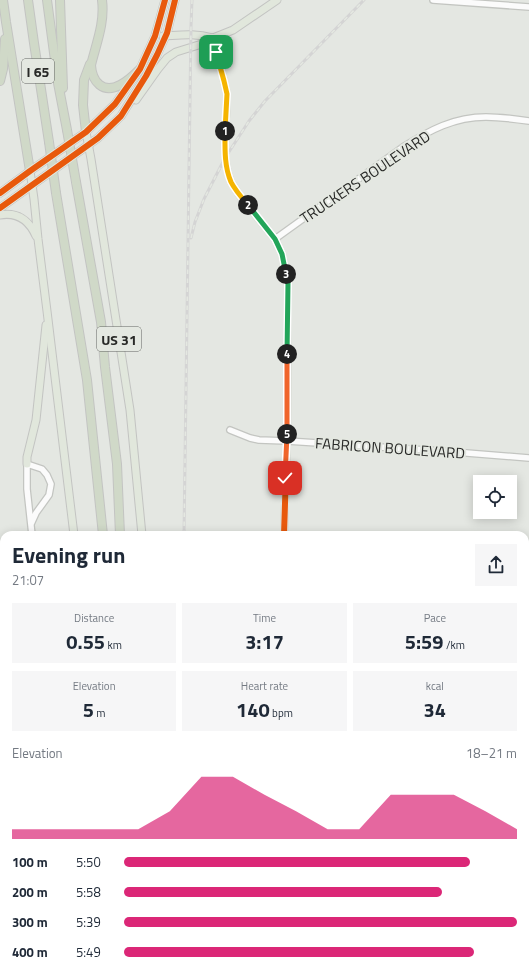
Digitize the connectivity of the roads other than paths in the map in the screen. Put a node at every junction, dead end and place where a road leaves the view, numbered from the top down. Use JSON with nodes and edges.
{"nodes":[{"id":1,"x":3,"y":0,"type":"edge"},
{"id":2,"x":24,"y":0,"type":"edge"},
{"id":3,"x":28,"y":0,"type":"edge"},
{"id":4,"x":47,"y":0,"type":"edge"},
{"id":5,"x":60,"y":0,"type":"edge"},
{"id":6,"x":102,"y":0,"type":"edge"},
{"id":7,"x":165,"y":0,"type":"edge"},
{"id":8,"x":175,"y":0,"type":"edge"},
{"id":9,"x":277,"y":0,"type":"edge"},
{"id":10,"x":432,"y":0,"type":"edge"},
{"id":11,"x":529,"y":7,"type":"edge"},
{"id":12,"x":6,"y":22,"type":"junction"},
{"id":13,"x":155,"y":36,"type":"junction"},
{"id":14,"x":166,"y":36,"type":"junction"},
{"id":15,"x":213,"y":38,"type":"junction"},
{"id":16,"x":93,"y":56,"type":"junction"},
{"id":17,"x":140,"y":70,"type":"junction"},
{"id":18,"x":0,"y":81,"type":"edge"},
{"id":19,"x":43,"y":101,"type":"junction"},
{"id":20,"x":121,"y":116,"type":"junction"},
{"id":21,"x":63,"y":117,"type":"junction"},
{"id":22,"x":529,"y":121,"type":"edge"},
{"id":23,"x":86,"y":132,"type":"junction"},
{"id":24,"x":88,"y":145,"type":"junction"},
{"id":25,"x":30,"y":170,"type":"junction"},
{"id":26,"x":32,"y":185,"type":"junction"},
{"id":27,"x":0,"y":193,"type":"edge"},
{"id":28,"x":0,"y":208,"type":"edge"},
{"id":29,"x":0,"y":215,"type":"edge"},
{"id":30,"x":38,"y":239,"type":"junction"},
{"id":31,"x":275,"y":239,"type":"junction"},
{"id":32,"x":48,"y":311,"type":"junction"},
{"id":33,"x":230,"y":430,"type":"dead end"},
{"id":34,"x":287,"y":441,"type":"junction"},
{"id":35,"x":529,"y":458,"type":"edge"},
{"id":36,"x":27,"y":464,"type":"junction"},
{"id":37,"x":31,"y":524,"type":"junction"},
{"id":38,"x":32,"y":531,"type":"edge"},
{"id":39,"x":74,"y":531,"type":"edge"},
{"id":40,"x":102,"y":531,"type":"edge"},
{"id":41,"x":120,"y":531,"type":"edge"},
{"id":42,"x":142,"y":531,"type":"edge"},
{"id":43,"x":284,"y":531,"type":"edge"}],
"edges":[{"from":1,"to":12,"type":"highway"},
{"from":2,"to":19,"type":"highway"},
{"from":3,"to":19,"type":"highway","number":"I 65"},
{"from":4,"to":21,"type":"highway","number":"I 65"},
{"from":5,"to":21,"type":"highway"},
{"from":6,"to":16,"type":"highway"},
{"from":7,"to":13,"type":"main road"},
{"from":8,"to":14,"type":"main road"},
{"from":9,"to":15,"type":"main road"},
{"from":10,"to":11,"type":"street"},
{"from":12,"to":18,"type":"highway"},
{"from":12,"to":25,"type":"highway"},
{"from":13,"to":14,"type":"main road"},
{"from":13,"to":17,"type":"main road"},
{"from":14,"to":15,"type":"main road"},
{"from":14,"to":20,"type":"main road"},
{"from":15,"to":20,"type":"main road"},
{"from":15,"to":31,"type":"street"},
{"from":16,"to":17,"type":"highway"},
{"from":16,"to":23,"type":"highway"},
{"from":17,"to":23,"type":"main road"},
{"from":19,"to":40,"type":"highway","number":"I 65","bridge":true},
{"from":20,"to":24,"type":"main road"},
{"from":21,"to":41,"type":"highway","number":"I 65","bridge":true},
{"from":22,"to":31,"type":"street","name":"TRUCKERS BOULEVARD"},
{"from":23,"to":24,"type":"main road"},
{"from":23,"to":25,"type":"main road"},
{"from":24,"to":26,"type":"main road"},
{"from":24,"to":42,"type":"main road","number":"US 31"},
{"from":25,"to":26,"type":"main road"},
{"from":25,"to":27,"type":"main road"},
{"from":26,"to":28,"type":"main road"},
{"from":26,"to":30,"type":"main road"},
{"from":29,"to":30,"type":"main road"},
{"from":30,"to":32,"type":"main road"},
{"from":31,"to":34,"type":"street"},
{"from":32,"to":36,"type":"main road"},
{"from":32,"to":39,"type":"main road"},
{"from":33,"to":34,"type":"street","name":"FABRICON BOULEVARD"},
{"from":34,"to":35,"type":"street","name":"FABRICON BOULEVARD"},
{"from":34,"to":43,"type":"street"},
{"from":36,"to":37,"type":"street"},
{"from":36,"to":37,"type":"street"},
{"from":37,"to":38,"type":"street"}]}
